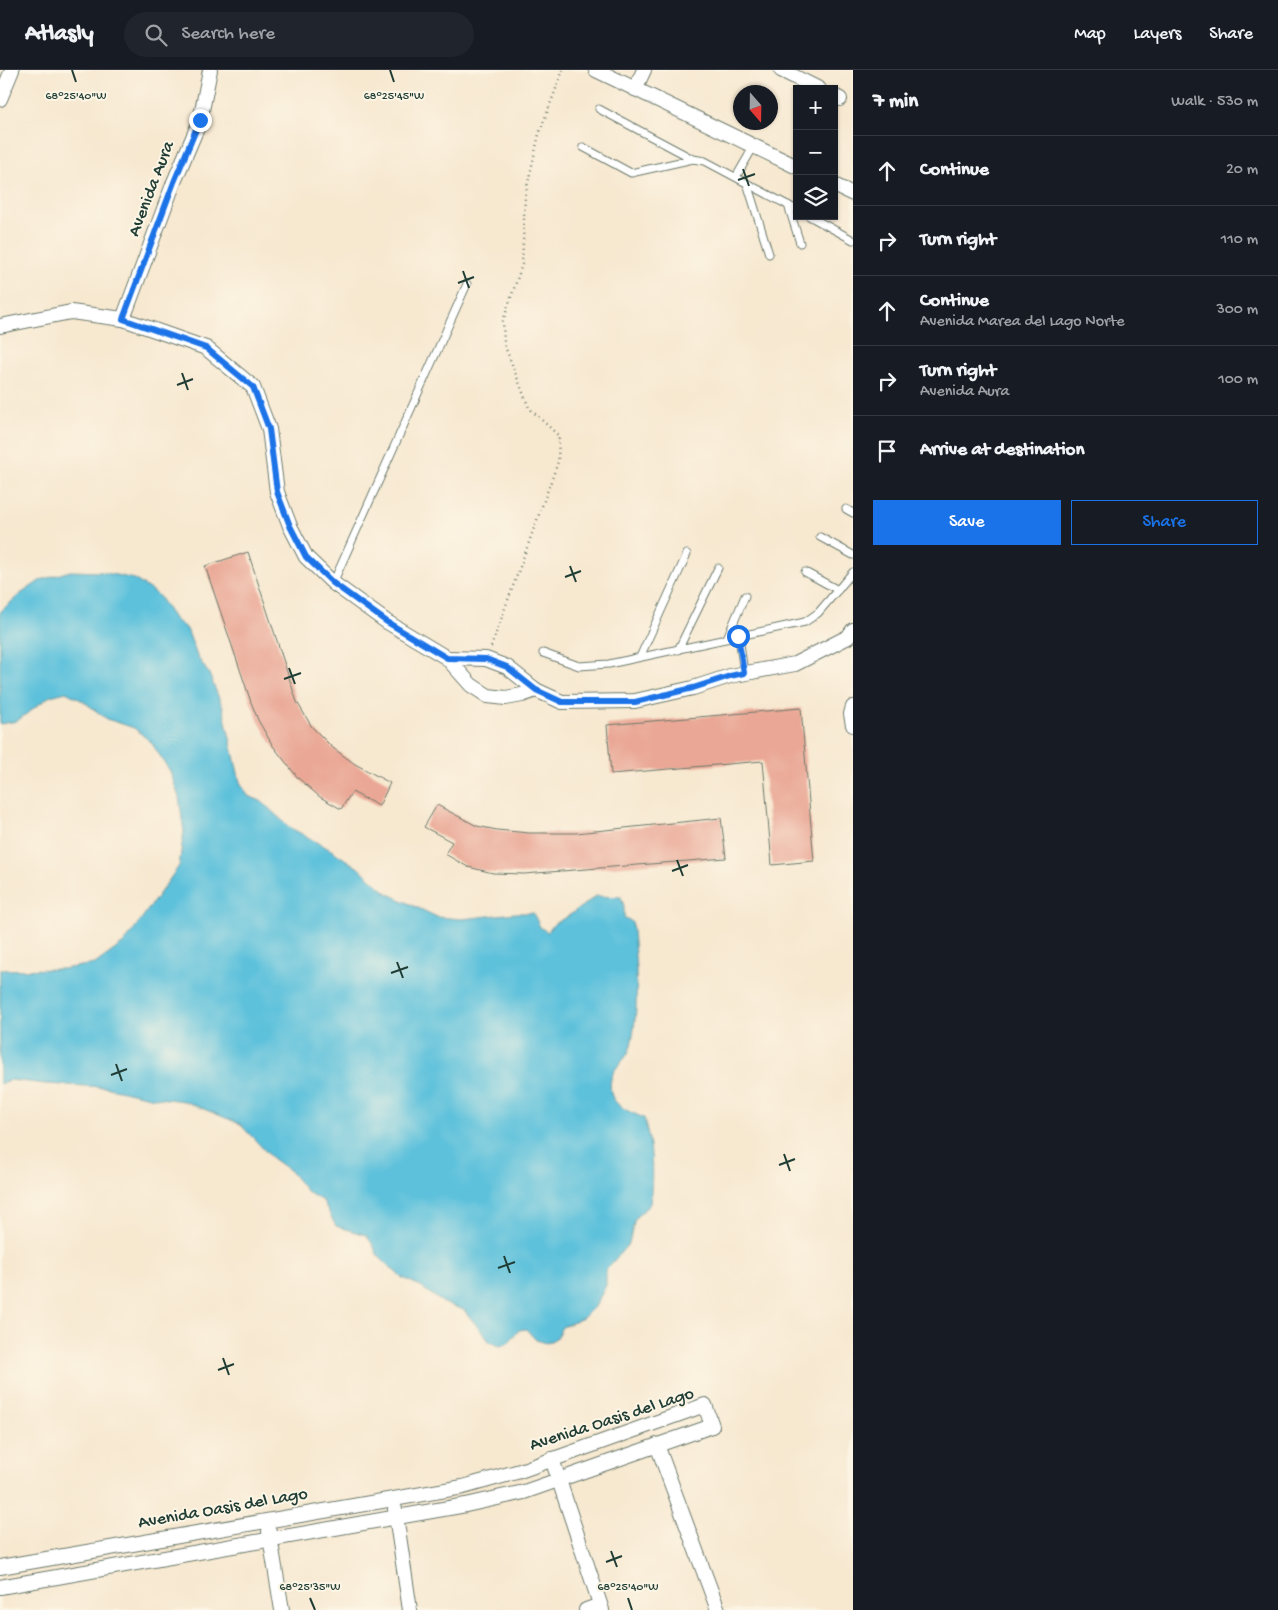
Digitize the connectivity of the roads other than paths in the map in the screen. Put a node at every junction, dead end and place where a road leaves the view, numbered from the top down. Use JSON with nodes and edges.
{"nodes":[{"id":1,"x":12,"y":70,"type":"edge"},
{"id":2,"x":210,"y":70,"type":"edge"},
{"id":3,"x":596,"y":70,"type":"edge"},
{"id":4,"x":644,"y":70,"type":"edge"},
{"id":5,"x":781,"y":70,"type":"edge"},
{"id":6,"x":811,"y":85,"type":"edge"},
{"id":7,"x":635,"y":89,"type":"junction"},
{"id":8,"x":0,"y":99,"type":"edge"},
{"id":9,"x":599,"y":108,"type":"dead end"},
{"id":10,"x":754,"y":146,"type":"junction"},
{"id":11,"x":584,"y":147,"type":"dead end"},
{"id":12,"x":693,"y":159,"type":"junction"},
{"id":13,"x":793,"y":164,"type":"edge"},
{"id":14,"x":736,"y":177,"type":"junction"},
{"id":15,"x":747,"y":183,"type":"junction"},
{"id":16,"x":838,"y":186,"type":"edge"},
{"id":17,"x":853,"y":194,"type":"edge"},
{"id":18,"x":788,"y":205,"type":"junction"},
{"id":19,"x":793,"y":208,"type":"edge"},
{"id":20,"x":816,"y":220,"type":"edge"},
{"id":21,"x":853,"y":240,"type":"edge"},
{"id":22,"x":800,"y":243,"type":"dead end"},
{"id":23,"x":769,"y":254,"type":"dead end"},
{"id":24,"x":467,"y":284,"type":"dead end"},
{"id":25,"x":123,"y":319,"type":"junction"},
{"id":26,"x":0,"y":326,"type":"edge"},
{"id":27,"x":846,"y":509,"type":"dead end"},
{"id":28,"x":853,"y":513,"type":"edge"},
{"id":29,"x":820,"y":537,"type":"dead end"},
{"id":30,"x":687,"y":554,"type":"dead end"},
{"id":31,"x":853,"y":556,"type":"edge"},
{"id":32,"x":718,"y":568,"type":"dead end"},
{"id":33,"x":805,"y":572,"type":"dead end"},
{"id":34,"x":853,"y":572,"type":"edge"},
{"id":35,"x":333,"y":583,"type":"junction"},
{"id":36,"x":838,"y":590,"type":"junction"},
{"id":37,"x":745,"y":596,"type":"dead end"},
{"id":38,"x":738,"y":636,"type":"junction"},
{"id":39,"x":727,"y":638,"type":"junction"},
{"id":40,"x":851,"y":638,"type":"edge"},
{"id":41,"x":678,"y":650,"type":"junction"},
{"id":42,"x":543,"y":653,"type":"dead end"},
{"id":43,"x":447,"y":658,"type":"junction"},
{"id":44,"x":640,"y":658,"type":"junction"},
{"id":45,"x":744,"y":673,"type":"junction"},
{"id":46,"x":536,"y":690,"type":"junction"},
{"id":47,"x":853,"y":707,"type":"edge"},
{"id":48,"x":853,"y":725,"type":"edge"},
{"id":49,"x":657,"y":1445,"type":"junction"},
{"id":50,"x":552,"y":1459,"type":"junction"},
{"id":51,"x":558,"y":1479,"type":"junction"},
{"id":52,"x":393,"y":1499,"type":"junction"},
{"id":53,"x":396,"y":1517,"type":"junction"},
{"id":54,"x":267,"y":1521,"type":"junction"},
{"id":55,"x":196,"y":1533,"type":"junction"},
{"id":56,"x":270,"y":1539,"type":"junction"},
{"id":57,"x":200,"y":1552,"type":"junction"},
{"id":58,"x":41,"y":1560,"type":"junction"},
{"id":59,"x":0,"y":1567,"type":"edge"},
{"id":60,"x":46,"y":1579,"type":"junction"},
{"id":61,"x":0,"y":1587,"type":"edge"},
{"id":62,"x":601,"y":1607,"type":"edge"},
{"id":63,"x":282,"y":1610,"type":"edge"},
{"id":64,"x":410,"y":1610,"type":"edge"},
{"id":65,"x":586,"y":1610,"type":"edge"},
{"id":66,"x":718,"y":1610,"type":"edge"}],
"edges":[{"from":1,"to":8,"type":"street"},
{"from":2,"to":25,"type":"street","name":"Avenida Aura"},
{"from":3,"to":7,"type":"street"},
{"from":4,"to":7,"type":"street"},
{"from":5,"to":6,"type":"street"},
{"from":7,"to":10,"type":"street"},
{"from":9,"to":12,"type":"lane"},
{"from":10,"to":13,"type":"street"},
{"from":10,"to":14,"type":"lane"},
{"from":11,"to":12,"type":"lane"},
{"from":12,"to":14,"type":"lane"},
{"from":14,"to":15,"type":"lane"},
{"from":15,"to":18,"type":"lane"},
{"from":15,"to":23,"type":"lane"},
{"from":16,"to":17,"type":"street"},
{"from":18,"to":19,"type":"lane"},
{"from":18,"to":22,"type":"lane"},
{"from":20,"to":21,"type":"lane"},
{"from":24,"to":35,"type":"lane"},
{"from":25,"to":26,"type":"street"},
{"from":25,"to":35,"type":"street"},
{"from":27,"to":28,"type":"lane"},
{"from":29,"to":31,"type":"lane"},
{"from":30,"to":44,"type":"lane"},
{"from":32,"to":41,"type":"lane"},
{"from":33,"to":36,"type":"lane"},
{"from":34,"to":36,"type":"lane"},
{"from":35,"to":43,"type":"street"},
{"from":36,"to":38,"type":"lane"},
{"from":37,"to":39,"type":"lane"},
{"from":38,"to":39,"type":"lane"},
{"from":38,"to":45,"type":"lane"},
{"from":39,"to":41,"type":"lane"},
{"from":40,"to":45,"type":"street"},
{"from":41,"to":44,"type":"lane"},
{"from":42,"to":44,"type":"lane"},
{"from":43,"to":46,"type":"street"},
{"from":43,"to":46,"type":"street"},
{"from":45,"to":46,"type":"street"},
{"from":47,"to":48,"type":"street"},
{"from":49,"to":50,"type":"street","name":"Avenida Oasis del Lago"},
{"from":49,"to":51,"type":"street","name":"Avenida Oasis del Lago"},
{"from":49,"to":66,"type":"street"},
{"from":50,"to":51,"type":"street"},
{"from":50,"to":52,"type":"street","name":"Avenida Oasis del Lago"},
{"from":51,"to":53,"type":"street","name":"Avenida Oasis del Lago"},
{"from":51,"to":62,"type":"street"},
{"from":52,"to":53,"type":"street"},
{"from":52,"to":54,"type":"street","name":"Avenida Oasis del Lago"},
{"from":53,"to":56,"type":"street","name":"Avenida Oasis del Lago"},
{"from":53,"to":64,"type":"street"},
{"from":54,"to":55,"type":"street","name":"Avenida Oasis del Lago"},
{"from":54,"to":56,"type":"street"},
{"from":55,"to":57,"type":"street"},
{"from":55,"to":58,"type":"street","name":"Avenida Oasis del Lago"},
{"from":56,"to":57,"type":"street","name":"Avenida Oasis del Lago"},
{"from":56,"to":63,"type":"street"},
{"from":57,"to":60,"type":"street","name":"Avenida Oasis del Lago"},
{"from":58,"to":59,"type":"street","name":"Avenida Oasis del Lago"},
{"from":58,"to":60,"type":"street"},
{"from":60,"to":61,"type":"street","name":"Avenida Oasis del Lago"},
{"from":62,"to":65,"type":"street"}]}
